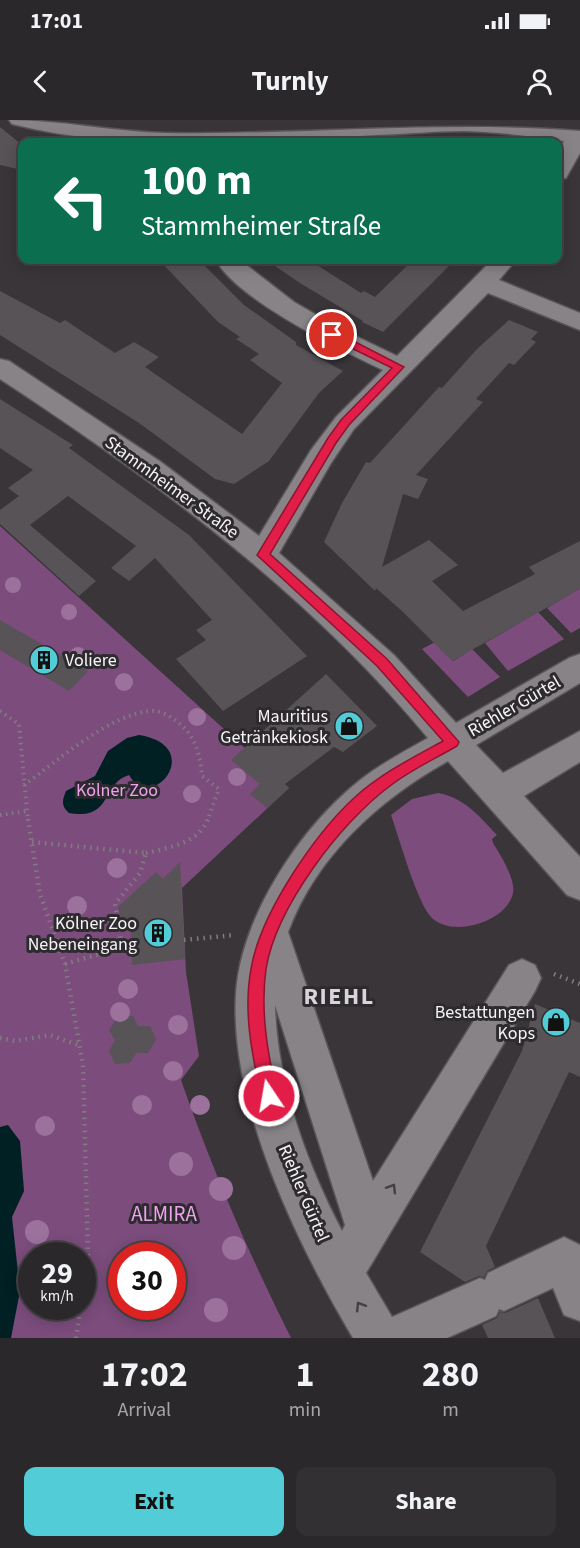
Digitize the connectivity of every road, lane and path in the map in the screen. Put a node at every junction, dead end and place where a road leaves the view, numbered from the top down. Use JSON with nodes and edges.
{"nodes":[{"id":1,"x":19,"y":120,"type":"edge"},
{"id":2,"x":569,"y":131,"type":"edge"},
{"id":3,"x":140,"y":138,"type":"edge"},
{"id":4,"x":223,"y":138,"type":"edge"},
{"id":5,"x":562,"y":166,"type":"edge"},
{"id":6,"x":231,"y":264,"type":"edge"},
{"id":7,"x":501,"y":264,"type":"edge"},
{"id":8,"x":484,"y":284,"type":"junction"},
{"id":9,"x":580,"y":322,"type":"edge"},
{"id":10,"x":0,"y":367,"type":"edge"},
{"id":11,"x":399,"y":367,"type":"junction"},
{"id":12,"x":263,"y":555,"type":"junction"},
{"id":13,"x":580,"y":667,"type":"edge"},
{"id":14,"x":0,"y":711,"type":"edge"},
{"id":15,"x":452,"y":742,"type":"junction"},
{"id":16,"x":580,"y":745,"type":"edge"},
{"id":17,"x":23,"y":786,"type":"junction"},
{"id":18,"x":502,"y":792,"type":"junction"},
{"id":19,"x":27,"y":812,"type":"junction"},
{"id":20,"x":0,"y":815,"type":"edge"},
{"id":21,"x":32,"y":842,"type":"junction"},
{"id":22,"x":146,"y":853,"type":"junction"},
{"id":23,"x":580,"y":883,"type":"edge"},
{"id":24,"x":270,"y":932,"type":"junction"},
{"id":25,"x":184,"y":940,"type":"dead end"},
{"id":26,"x":131,"y":945,"type":"dead end"},
{"id":27,"x":122,"y":948,"type":"junction"},
{"id":28,"x":65,"y":964,"type":"junction"},
{"id":29,"x":514,"y":991,"type":"dead end"},
{"id":30,"x":0,"y":1038,"type":"edge"},
{"id":31,"x":79,"y":1046,"type":"junction"},
{"id":32,"x":368,"y":1228,"type":"junction"},
{"id":33,"x":88,"y":1242,"type":"edge"},
{"id":34,"x":340,"y":1274,"type":"junction"},
{"id":35,"x":580,"y":1299,"type":"edge"},
{"id":36,"x":79,"y":1320,"type":"edge"},
{"id":37,"x":76,"y":1338,"type":"edge"},
{"id":38,"x":379,"y":1338,"type":"edge"},
{"id":39,"x":396,"y":1338,"type":"edge"}],
"edges":[{"from":1,"to":3,"type":"street"},
{"from":2,"to":4,"type":"street"},
{"from":2,"to":5,"type":"street"},
{"from":6,"to":11,"type":"street"},
{"from":7,"to":8,"type":"street"},
{"from":8,"to":9,"type":"street"},
{"from":8,"to":11,"type":"street"},
{"from":10,"to":12,"type":"street","name":"Stammheimer Straße"},
{"from":11,"to":12,"type":"street"},
{"from":12,"to":15,"type":"street","name":"Stammheimer Straße"},
{"from":13,"to":15,"type":"street","name":"Riehler Gürtel"},
{"from":14,"to":17,"type":"path"},
{"from":15,"to":18,"type":"street","name":"Stammheimer Straße"},
{"from":15,"to":24,"type":"street","name":"Riehler Gürtel"},
{"from":16,"to":18,"type":"street"},
{"from":17,"to":19,"type":"path"},
{"from":17,"to":22,"type":"path"},
{"from":18,"to":23,"type":"street","name":"Stammheimer Straße"},
{"from":19,"to":20,"type":"path"},
{"from":19,"to":21,"type":"path"},
{"from":21,"to":22,"type":"path"},
{"from":21,"to":28,"type":"path"},
{"from":22,"to":27,"type":"path"},
{"from":24,"to":25,"type":"path"},
{"from":24,"to":32,"type":"street"},
{"from":24,"to":34,"type":"street","name":"Riehler Gürtel"},
{"from":26,"to":27,"type":"path"},
{"from":27,"to":28,"type":"path"},
{"from":28,"to":31,"type":"path"},
{"from":32,"to":29,"type":"street","name":"Riehler Gürtel","one_way":true},
{"from":30,"to":31,"type":"path"},
{"from":31,"to":33,"type":"path"},
{"from":32,"to":34,"type":"street","name":"Riehler Gürtel"},
{"from":38,"to":34,"type":"street","one_way":true},
{"from":35,"to":39,"type":"street"},
{"from":36,"to":37,"type":"path"}]}
